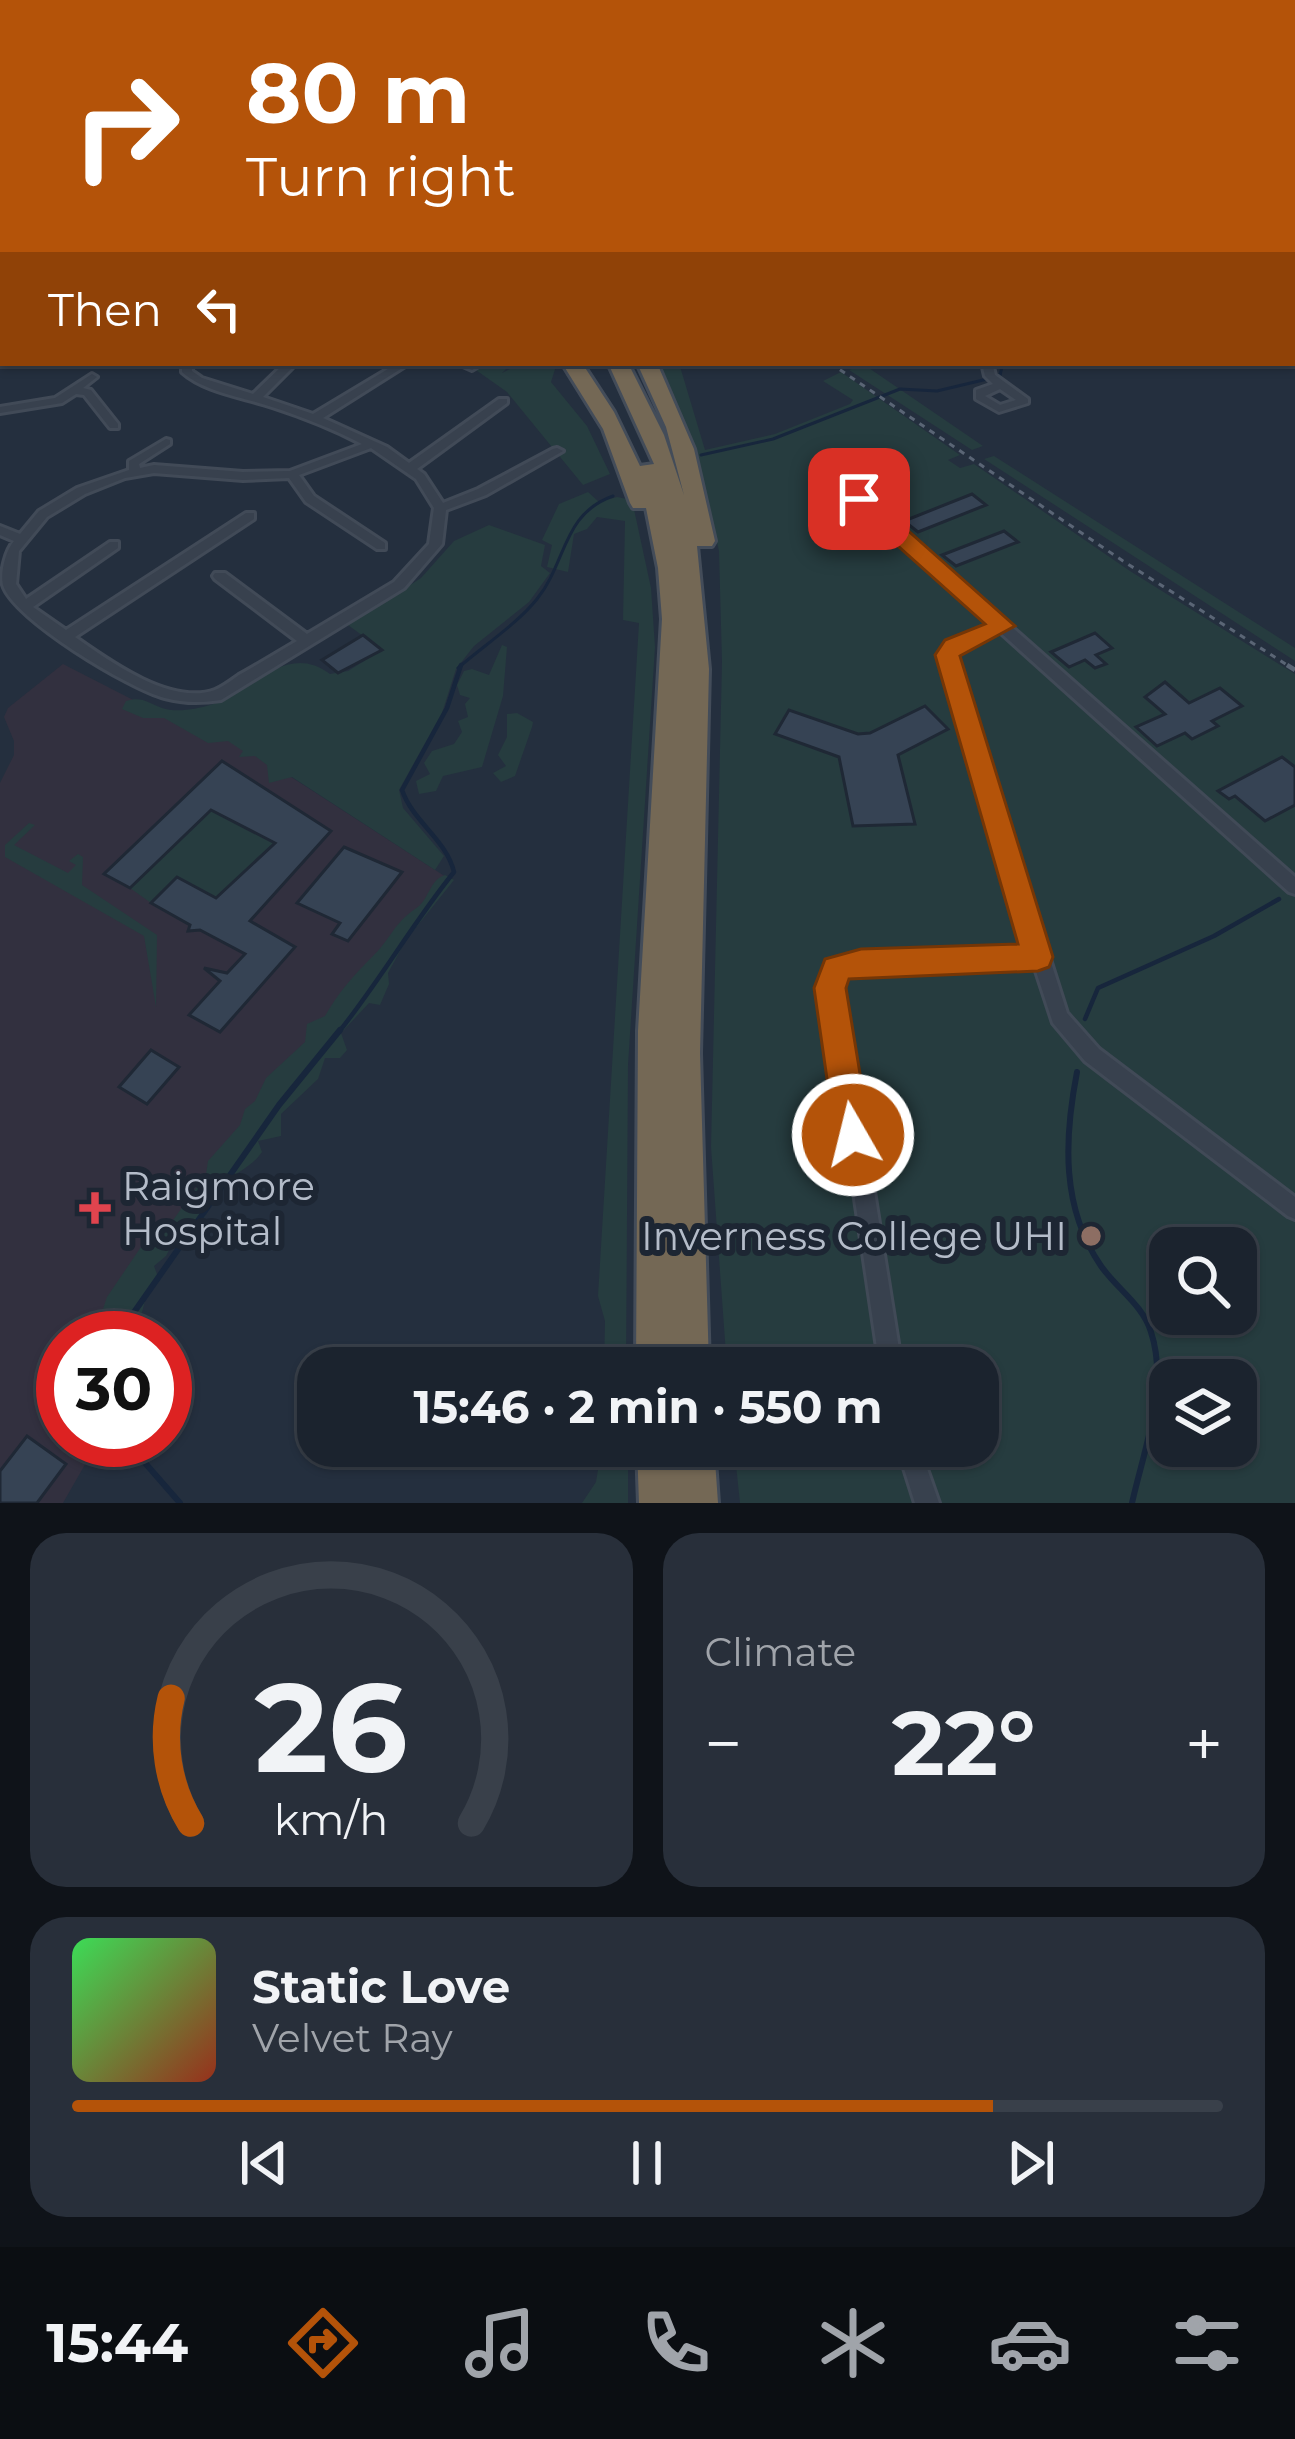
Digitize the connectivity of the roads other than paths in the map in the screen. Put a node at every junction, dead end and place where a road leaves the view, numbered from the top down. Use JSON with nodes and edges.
{"nodes":[{"id":1,"x":187,"y":366,"type":"edge"},
{"id":2,"x":288,"y":366,"type":"dead end"},
{"id":3,"x":400,"y":366,"type":"edge"},
{"id":4,"x":574,"y":366,"type":"edge"},
{"id":5,"x":603,"y":366,"type":"edge"},
{"id":6,"x":620,"y":366,"type":"edge"},
{"id":7,"x":647,"y":366,"type":"edge"},
{"id":8,"x":92,"y":377,"type":"dead end"},
{"id":9,"x":78,"y":391,"type":"junction"},
{"id":10,"x":255,"y":398,"type":"junction"},
{"id":11,"x":503,"y":401,"type":"dead end"},
{"id":12,"x":0,"y":410,"type":"edge"},
{"id":13,"x":316,"y":417,"type":"junction"},
{"id":14,"x":114,"y":426,"type":"dead end"},
{"id":15,"x":166,"y":442,"type":"dead end"},
{"id":16,"x":369,"y":445,"type":"junction"},
{"id":17,"x":556,"y":451,"type":"dead end"},
{"id":18,"x":410,"y":468,"type":"junction"},
{"id":19,"x":135,"y":472,"type":"junction"},
{"id":20,"x":292,"y":474,"type":"junction"},
{"id":21,"x":841,"y":483,"type":"dead end"},
{"id":22,"x":444,"y":507,"type":"junction"},
{"id":23,"x":250,"y":516,"type":"dead end"},
{"id":24,"x":0,"y":530,"type":"edge"},
{"id":25,"x":19,"y":538,"type":"junction"},
{"id":26,"x":114,"y":545,"type":"dead end"},
{"id":27,"x":381,"y":546,"type":"dead end"},
{"id":28,"x":220,"y":576,"type":"dead end"},
{"id":29,"x":24,"y":607,"type":"junction"},
{"id":30,"x":674,"y":619,"type":"junction"},
{"id":31,"x":1002,"y":626,"type":"junction"},
{"id":32,"x":68,"y":635,"type":"junction"},
{"id":33,"x":307,"y":641,"type":"junction"},
{"id":34,"x":692,"y":769,"type":"junction"},
{"id":35,"x":1295,"y":887,"type":"edge"},
{"id":36,"x":1038,"y":957,"type":"junction"},
{"id":37,"x":1295,"y":1209,"type":"edge"},
{"id":38,"x":656,"y":1347,"type":"edge"},
{"id":39,"x":689,"y":1347,"type":"edge"},
{"id":40,"x":888,"y":1347,"type":"edge"},
{"id":41,"x":659,"y":1467,"type":"edge"},
{"id":42,"x":694,"y":1467,"type":"edge"},
{"id":43,"x":915,"y":1467,"type":"edge"},
{"id":44,"x":660,"y":1503,"type":"edge"},
{"id":45,"x":697,"y":1503,"type":"edge"},
{"id":46,"x":927,"y":1503,"type":"edge"}],
"edges":[{"from":1,"to":10,"type":"street"},
{"from":2,"to":10,"type":"street"},
{"from":3,"to":13,"type":"street"},
{"from":4,"to":30,"type":"highway"},
{"from":5,"to":30,"type":"highway"},
{"from":6,"to":34,"type":"highway"},
{"from":7,"to":34,"type":"highway"},
{"from":8,"to":9,"type":"street"},
{"from":9,"to":12,"type":"street"},
{"from":9,"to":14,"type":"street"},
{"from":10,"to":13,"type":"street"},
{"from":11,"to":18,"type":"street"},
{"from":13,"to":16,"type":"street"},
{"from":15,"to":19,"type":"street"},
{"from":16,"to":18,"type":"street"},
{"from":16,"to":20,"type":"street"},
{"from":17,"to":22,"type":"street"},
{"from":18,"to":22,"type":"street"},
{"from":19,"to":20,"type":"street"},
{"from":19,"to":25,"type":"street"},
{"from":20,"to":27,"type":"street"},
{"from":21,"to":31,"type":"street"},
{"from":22,"to":33,"type":"street"},
{"from":23,"to":32,"type":"street"},
{"from":24,"to":25,"type":"street"},
{"from":25,"to":29,"type":"street"},
{"from":26,"to":29,"type":"street"},
{"from":28,"to":33,"type":"street"},
{"from":29,"to":32,"type":"street"},
{"from":30,"to":38,"type":"highway"},
{"from":31,"to":35,"type":"street"},
{"from":31,"to":36,"type":"street"},
{"from":32,"to":33,"type":"street"},
{"from":34,"to":39,"type":"highway"},
{"from":36,"to":37,"type":"street"},
{"from":36,"to":40,"type":"street"},
{"from":41,"to":44,"type":"highway"},
{"from":42,"to":45,"type":"highway"},
{"from":43,"to":46,"type":"street"}]}
